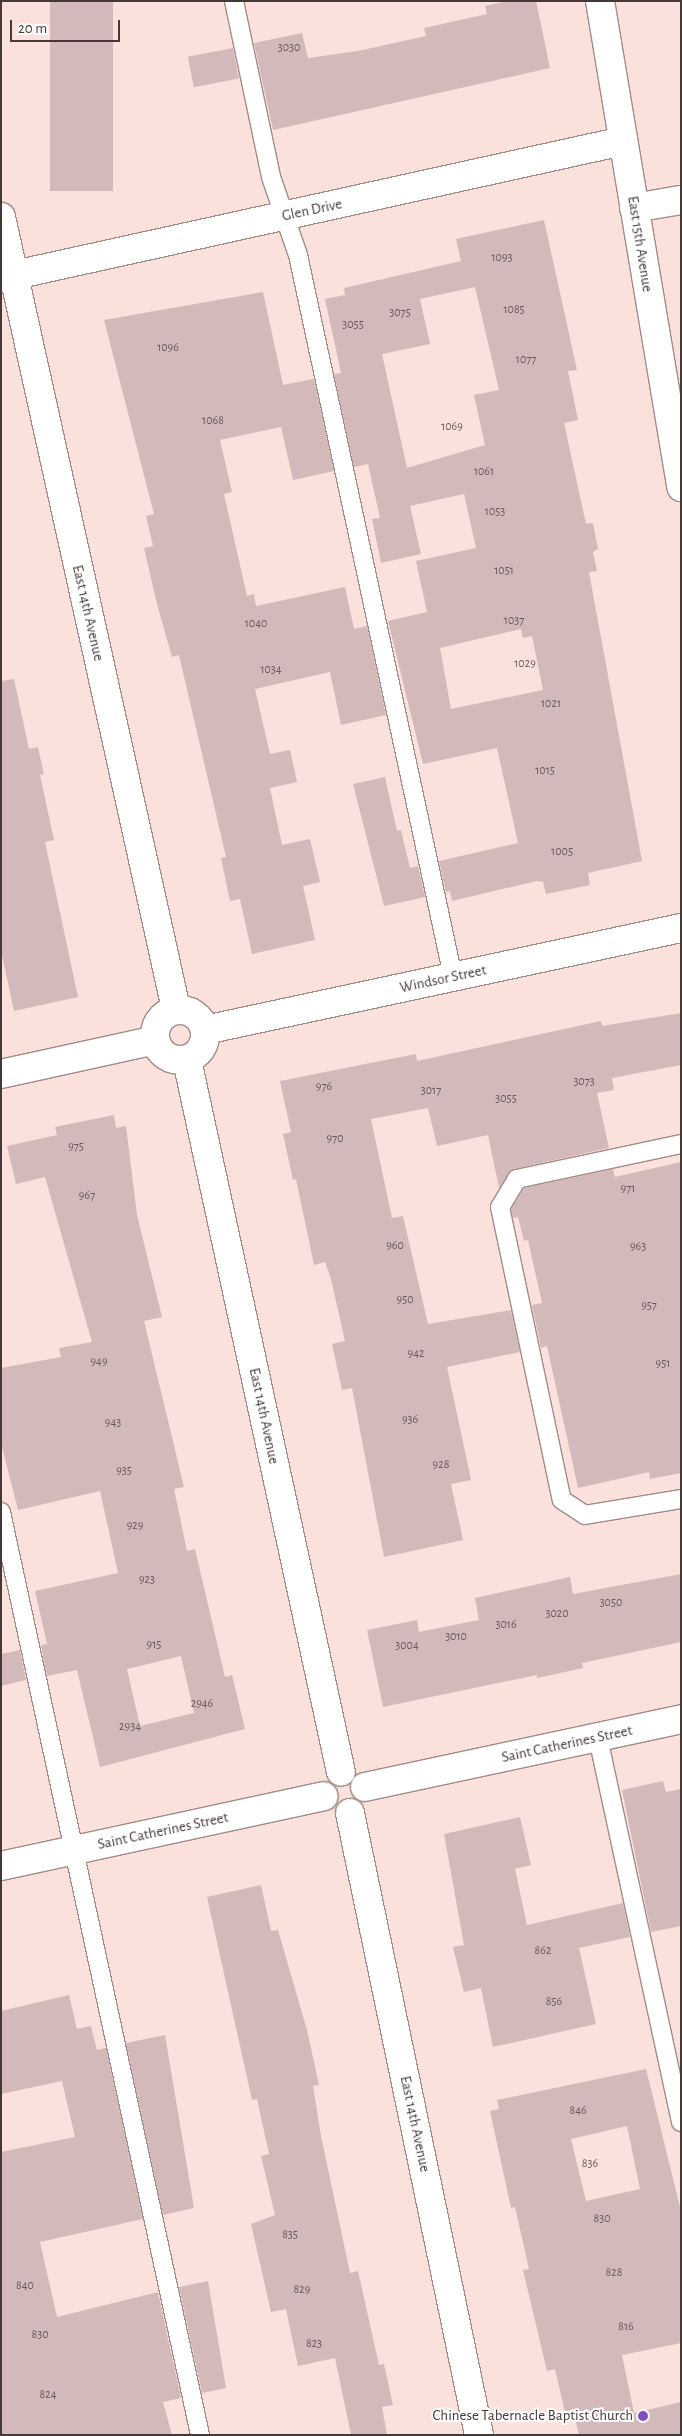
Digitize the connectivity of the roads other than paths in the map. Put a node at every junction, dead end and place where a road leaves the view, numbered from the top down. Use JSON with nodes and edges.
{"nodes":[{"id":1,"x":234,"y":1,"type":"edge"},
{"id":2,"x":600,"y":1,"type":"edge"},
{"id":3,"x":623,"y":141,"type":"junction"},
{"id":4,"x":681,"y":200,"type":"edge"},
{"id":5,"x":634,"y":208,"type":"junction"},
{"id":6,"x":284,"y":216,"type":"junction"},
{"id":7,"x":1,"y":217,"type":"edge"},
{"id":8,"x":7,"y":276,"type":"edge"},
{"id":9,"x":681,"y":488,"type":"edge"},
{"id":10,"x":681,"y":928,"type":"edge"},
{"id":11,"x":453,"y":976,"type":"junction"},
{"id":12,"x":176,"y":1009,"type":"junction"},
{"id":13,"x":205,"y":1030,"type":"junction"},
{"id":14,"x":155,"y":1040,"type":"junction"},
{"id":15,"x":187,"y":1060,"type":"junction"},
{"id":16,"x":1,"y":1074,"type":"edge"},
{"id":17,"x":681,"y":1144,"type":"edge"},
{"id":18,"x":681,"y":1499,"type":"edge"},
{"id":19,"x":1,"y":1512,"type":"edge"},
{"id":20,"x":681,"y":1719,"type":"edge"},
{"id":21,"x":598,"y":1738,"type":"junction"},
{"id":22,"x":341,"y":1772,"type":"junction"},
{"id":23,"x":366,"y":1787,"type":"junction"},
{"id":24,"x":324,"y":1796,"type":"junction"},
{"id":25,"x":350,"y":1813,"type":"junction"},
{"id":26,"x":73,"y":1851,"type":"junction"},
{"id":27,"x":1,"y":1866,"type":"edge"},
{"id":28,"x":681,"y":2122,"type":"edge"},
{"id":29,"x":200,"y":2435,"type":"edge"},
{"id":30,"x":479,"y":2435,"type":"edge"}],
"edges":[{"from":1,"to":6,"type":"lane"},
{"from":2,"to":3,"type":"street","name":"East 15th Avenue"},
{"from":3,"to":5,"type":"street","name":"East 15th Avenue"},
{"from":3,"to":6,"type":"street","name":"Glen Drive"},
{"from":4,"to":5,"type":"street"},
{"from":5,"to":9,"type":"street","name":"East 15th Avenue"},
{"from":6,"to":8,"type":"street","name":"Glen Drive"},
{"from":6,"to":11,"type":"lane"},
{"from":7,"to":8,"type":"street","name":"East 14th Avenue"},
{"from":8,"to":12,"type":"street","name":"East 14th Avenue"},
{"from":10,"to":11,"type":"street","name":"Windsor Street"},
{"from":11,"to":13,"type":"street","name":"Windsor Street"},
{"from":12,"to":13,"type":"street"},
{"from":12,"to":14,"type":"street"},
{"from":13,"to":15,"type":"street"},
{"from":14,"to":15,"type":"street"},
{"from":14,"to":16,"type":"street"},
{"from":15,"to":22,"type":"street","name":"East 14th Avenue"},
{"from":17,"to":18,"type":"lane"},
{"from":19,"to":26,"type":"lane"},
{"from":20,"to":21,"type":"street","name":"Saint Catherines Street"},
{"from":21,"to":23,"type":"street","name":"Saint Catherines Street"},
{"from":21,"to":28,"type":"lane"},
{"from":22,"to":23,"type":"street"},
{"from":22,"to":24,"type":"street"},
{"from":23,"to":25,"type":"street"},
{"from":24,"to":25,"type":"street"},
{"from":24,"to":26,"type":"street","name":"Saint Catherines Street"},
{"from":25,"to":30,"type":"street","name":"East 14th Avenue"},
{"from":26,"to":27,"type":"street","name":"Saint Catherines Street"},
{"from":26,"to":29,"type":"lane"}]}
